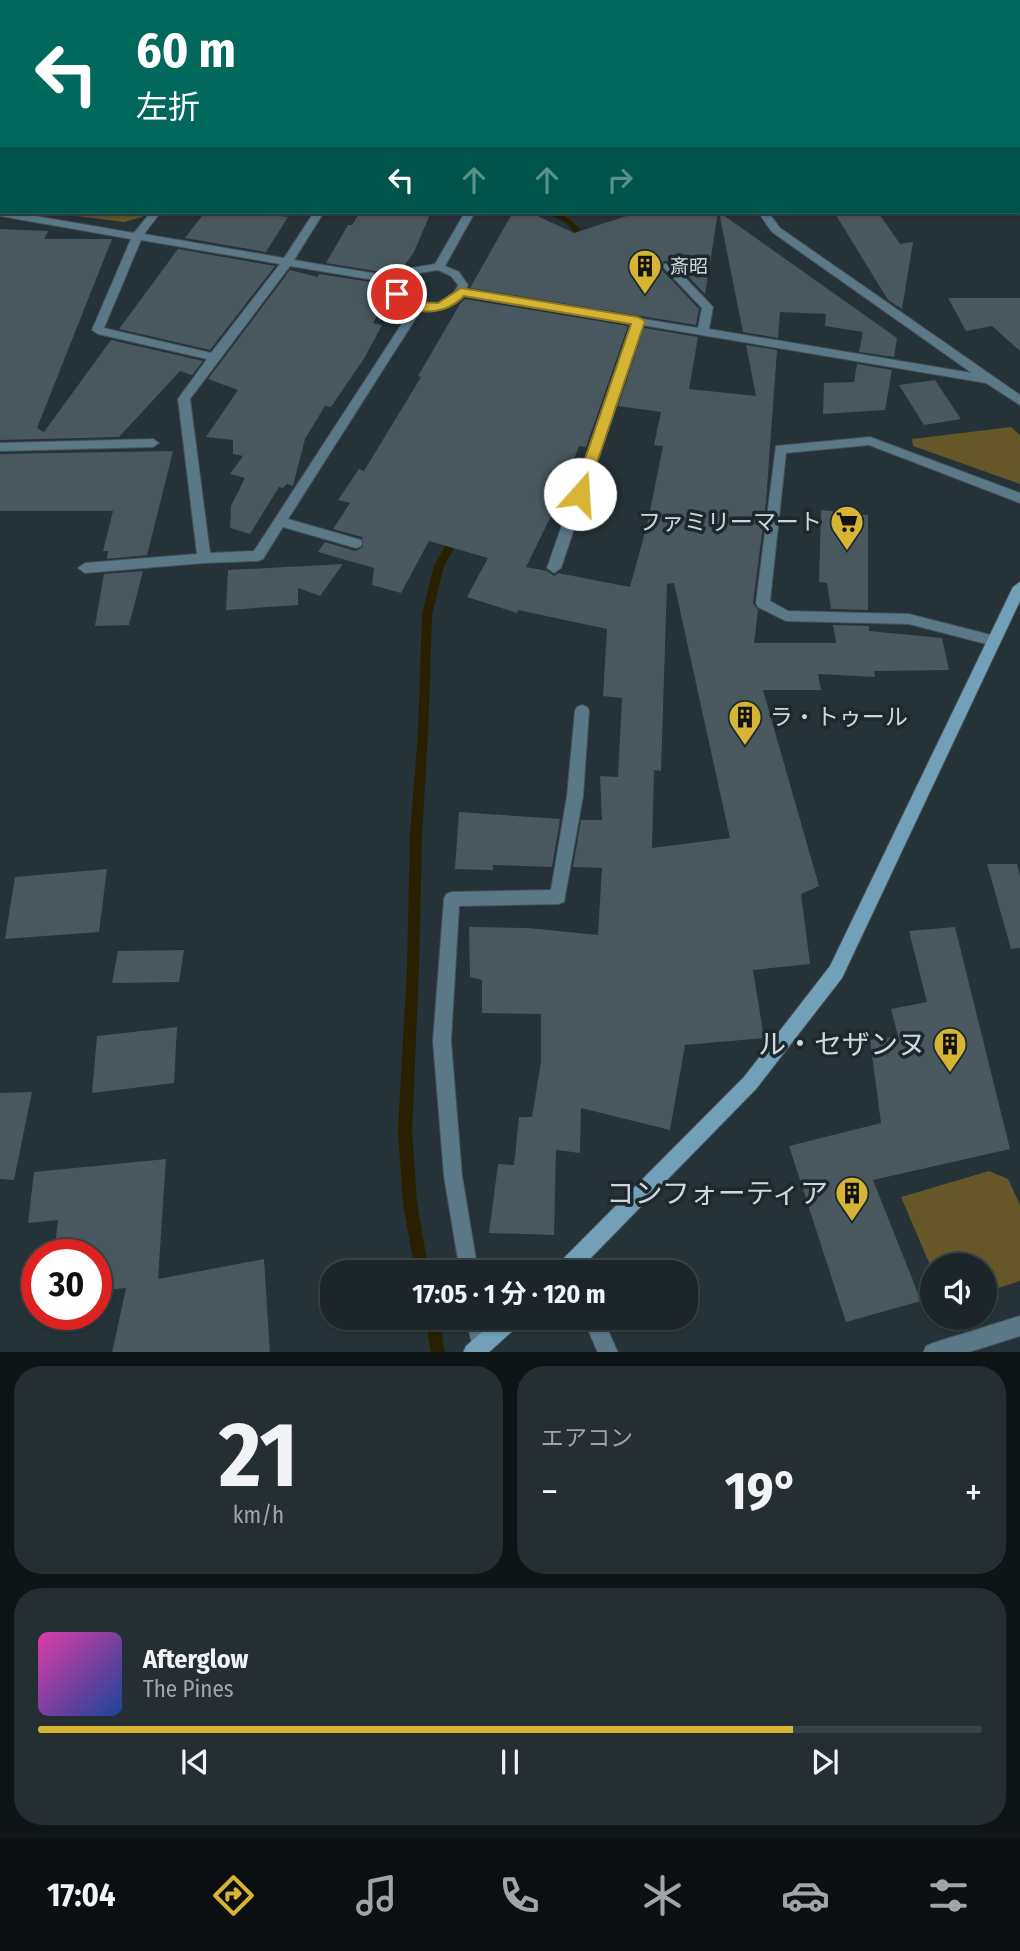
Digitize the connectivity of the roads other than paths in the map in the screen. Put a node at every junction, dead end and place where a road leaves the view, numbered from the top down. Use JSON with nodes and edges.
{"nodes":[{"id":1,"x":23,"y":214,"type":"edge"},
{"id":2,"x":154,"y":214,"type":"edge"},
{"id":3,"x":318,"y":214,"type":"edge"},
{"id":4,"x":469,"y":214,"type":"edge"},
{"id":5,"x":764,"y":214,"type":"edge"},
{"id":6,"x":138,"y":235,"type":"junction"},
{"id":7,"x":287,"y":262,"type":"junction"},
{"id":8,"x":668,"y":266,"type":"dead end"},
{"id":9,"x":439,"y":267,"type":"junction"},
{"id":10,"x":397,"y":281,"type":"junction"},
{"id":11,"x":461,"y":292,"type":"junction"},
{"id":12,"x":418,"y":307,"type":"junction"},
{"id":13,"x":638,"y":321,"type":"junction"},
{"id":14,"x":704,"y":332,"type":"junction"},
{"id":15,"x":214,"y":357,"type":"junction"},
{"id":16,"x":987,"y":379,"type":"junction"},
{"id":17,"x":1020,"y":401,"type":"edge"},
{"id":18,"x":153,"y":443,"type":"dead end"},
{"id":19,"x":0,"y":447,"type":"edge"},
{"id":20,"x":1020,"y":498,"type":"edge"},
{"id":21,"x":281,"y":522,"type":"junction"},
{"id":22,"x":356,"y":543,"type":"dead end"},
{"id":23,"x":204,"y":558,"type":"junction"},
{"id":24,"x":85,"y":568,"type":"dead end"},
{"id":25,"x":554,"y":568,"type":"dead end"},
{"id":26,"x":1020,"y":587,"type":"edge"},
{"id":27,"x":994,"y":641,"type":"junction"},
{"id":28,"x":582,"y":711,"type":"dead end"},
{"id":29,"x":467,"y":1260,"type":"edge"},
{"id":30,"x":579,"y":1260,"type":"edge"},
{"id":31,"x":1020,"y":1326,"type":"edge"},
{"id":32,"x":476,"y":1330,"type":"edge"},
{"id":33,"x":498,"y":1330,"type":"edge"},
{"id":34,"x":598,"y":1330,"type":"edge"},
{"id":35,"x":477,"y":1349,"type":"edge"},
{"id":36,"x":608,"y":1352,"type":"edge"},
{"id":37,"x":936,"y":1352,"type":"edge"}],
"edges":[{"from":1,"to":6,"type":"street"},
{"from":2,"to":6,"type":"street"},
{"from":3,"to":7,"type":"street"},
{"from":4,"to":9,"type":"street"},
{"from":5,"to":16,"type":"street"},
{"from":6,"to":7,"type":"street"},
{"from":6,"to":15,"type":"street"},
{"from":7,"to":10,"type":"street"},
{"from":7,"to":15,"type":"street"},
{"from":8,"to":14,"type":"street"},
{"from":9,"to":10,"type":"street"},
{"from":9,"to":11,"type":"street"},
{"from":10,"to":12,"type":"street"},
{"from":11,"to":12,"type":"street"},
{"from":11,"to":13,"type":"street"},
{"from":12,"to":21,"type":"street"},
{"from":13,"to":14,"type":"street"},
{"from":13,"to":25,"type":"street"},
{"from":14,"to":16,"type":"street"},
{"from":15,"to":23,"type":"street"},
{"from":16,"to":17,"type":"street"},
{"from":18,"to":19,"type":"street"},
{"from":20,"to":27,"type":"street"},
{"from":21,"to":22,"type":"street"},
{"from":21,"to":23,"type":"street"},
{"from":23,"to":24,"type":"street"},
{"from":26,"to":27,"type":"street"},
{"from":27,"to":30,"type":"street"},
{"from":28,"to":29,"type":"street"},
{"from":31,"to":37,"type":"street"},
{"from":32,"to":35,"type":"street"},
{"from":33,"to":35,"type":"street"},
{"from":34,"to":36,"type":"street"}]}
